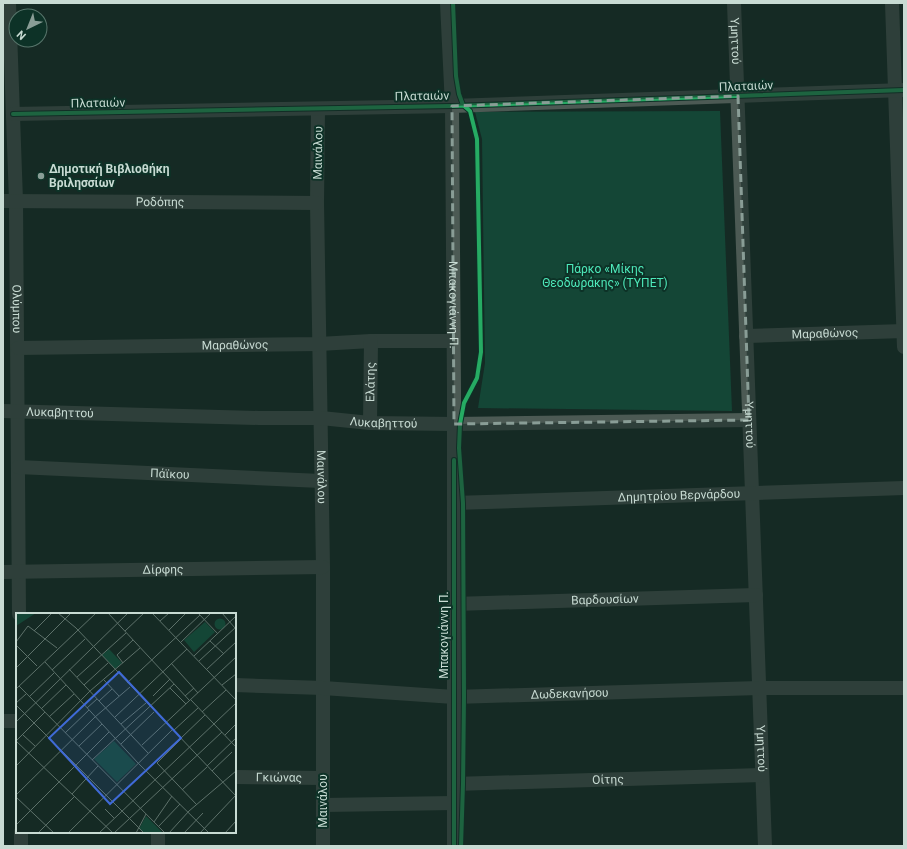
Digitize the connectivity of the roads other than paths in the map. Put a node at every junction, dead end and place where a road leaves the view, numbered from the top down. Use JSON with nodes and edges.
{"nodes":[{"id":1,"x":10,"y":3,"type":"edge"},
{"id":2,"x":447,"y":3,"type":"edge"},
{"id":3,"x":734,"y":3,"type":"edge"},
{"id":4,"x":892,"y":3,"type":"edge"},
{"id":5,"x":900,"y":90,"type":"edge"},
{"id":6,"x":7,"y":95,"type":"edge"},
{"id":7,"x":738,"y":96,"type":"junction"},
{"id":8,"x":452,"y":106,"type":"junction"},
{"id":9,"x":318,"y":109,"type":"junction"},
{"id":10,"x":13,"y":114,"type":"junction"},
{"id":11,"x":9,"y":201,"type":"edge"},
{"id":12,"x":317,"y":203,"type":"junction"},
{"id":13,"x":904,"y":331,"type":"edge"},
{"id":14,"x":746,"y":336,"type":"junction"},
{"id":15,"x":371,"y":341,"type":"junction"},
{"id":16,"x":453,"y":341,"type":"junction"},
{"id":17,"x":319,"y":344,"type":"junction"},
{"id":18,"x":904,"y":347,"type":"edge"},
{"id":19,"x":18,"y":348,"type":"junction"},
{"id":20,"x":3,"y":411,"type":"edge"},
{"id":21,"x":18,"y":411,"type":"junction"},
{"id":22,"x":321,"y":418,"type":"junction"},
{"id":23,"x":749,"y":420,"type":"junction"},
{"id":24,"x":370,"y":423,"type":"junction"},
{"id":25,"x":454,"y":424,"type":"junction"},
{"id":26,"x":18,"y":468,"type":"junction"},
{"id":27,"x":321,"y":481,"type":"junction"},
{"id":28,"x":904,"y":488,"type":"edge"},
{"id":29,"x":752,"y":493,"type":"junction"},
{"id":30,"x":454,"y":503,"type":"junction"},
{"id":31,"x":323,"y":568,"type":"junction"},
{"id":32,"x":3,"y":572,"type":"edge"},
{"id":33,"x":19,"y":572,"type":"junction"},
{"id":34,"x":756,"y":595,"type":"junction"},
{"id":35,"x":454,"y":604,"type":"junction"},
{"id":36,"x":19,"y":613,"type":"edge"},
{"id":37,"x":236,"y":685,"type":"edge"},
{"id":38,"x":323,"y":688,"type":"junction"},
{"id":39,"x":759,"y":688,"type":"junction"},
{"id":40,"x":904,"y":688,"type":"edge"},
{"id":41,"x":454,"y":697,"type":"junction"},
{"id":42,"x":3,"y":721,"type":"edge"},
{"id":43,"x":16,"y":721,"type":"edge"},
{"id":44,"x":762,"y":775,"type":"junction"},
{"id":45,"x":236,"y":777,"type":"edge"},
{"id":46,"x":323,"y":778,"type":"junction"},
{"id":47,"x":454,"y":784,"type":"junction"},
{"id":48,"x":454,"y":803,"type":"junction"},
{"id":49,"x":324,"y":805,"type":"junction"},
{"id":50,"x":21,"y":833,"type":"edge"},
{"id":51,"x":158,"y":833,"type":"edge"},
{"id":52,"x":21,"y":846,"type":"edge"},
{"id":53,"x":158,"y":846,"type":"edge"},
{"id":54,"x":323,"y":846,"type":"edge"},
{"id":55,"x":454,"y":846,"type":"edge"},
{"id":56,"x":765,"y":846,"type":"edge"}],
"edges":[{"from":1,"to":6,"type":"street","name":"Ολύμπου"},
{"from":2,"to":8,"type":"street","name":"Μπακογιάννη Π."},
{"from":3,"to":7,"type":"street","name":"Υμηττού"},
{"from":4,"to":5,"type":"street"},
{"from":5,"to":7,"type":"street","name":"Πλαταιών"},
{"from":5,"to":13,"type":"street"},
{"from":6,"to":10,"type":"street","name":"Ολύμπου"},
{"from":7,"to":8,"type":"street","name":"Πλαταιών"},
{"from":7,"to":14,"type":"street","name":"Υμηττού"},
{"from":8,"to":9,"type":"street","name":"Πλαταιών"},
{"from":8,"to":16,"type":"street","name":"Μπακογιάννη Π."},
{"from":9,"to":10,"type":"street","name":"Πλαταιών"},
{"from":9,"to":12,"type":"street","name":"Μαινάλου"},
{"from":10,"to":11,"type":"street","name":"Ολύμπου"},
{"from":11,"to":12,"type":"street","name":"Ροδόπης"},
{"from":11,"to":19,"type":"street","name":"Ολύμπου"},
{"from":12,"to":17,"type":"street","name":"Μαινάλου"},
{"from":13,"to":14,"type":"street","name":"Μαραθώνος"},
{"from":13,"to":18,"type":"street"},
{"from":14,"to":23,"type":"street","name":"Υμηττού"},
{"from":15,"to":16,"type":"street","name":"Μαραθώνος"},
{"from":15,"to":17,"type":"street","name":"Μαραθώνος"},
{"from":15,"to":24,"type":"street","name":"Ελάτης"},
{"from":16,"to":25,"type":"street","name":"Μπακογιάννη Π."},
{"from":17,"to":19,"type":"street","name":"Μαραθώνος"},
{"from":17,"to":22,"type":"street","name":"Μαινάλου"},
{"from":19,"to":21,"type":"street","name":"Ολύμπου"},
{"from":20,"to":21,"type":"street","name":"Λυκαβηττού"},
{"from":21,"to":22,"type":"street","name":"Λυκαβηττού"},
{"from":21,"to":26,"type":"street","name":"Ολύμπου"},
{"from":22,"to":24,"type":"street","name":"Λυκαβηττού"},
{"from":22,"to":27,"type":"street","name":"Μαινάλου"},
{"from":23,"to":25,"type":"street","name":"Λυκαβηττού"},
{"from":23,"to":29,"type":"street","name":"Υμηττού"},
{"from":24,"to":25,"type":"street","name":"Λυκαβηττού"},
{"from":25,"to":30,"type":"street","name":"Μπακογιάννη Π."},
{"from":26,"to":27,"type":"street","name":"Πάϊκου"},
{"from":26,"to":33,"type":"street","name":"Ολύμπου"},
{"from":27,"to":31,"type":"street","name":"Μαινάλου"},
{"from":28,"to":29,"type":"street","name":"Δημητρίου Βερνάρδου"},
{"from":29,"to":30,"type":"street","name":"Δημητρίου Βερνάρδου"},
{"from":29,"to":34,"type":"street","name":"Υμηττού"},
{"from":30,"to":35,"type":"street","name":"Μπακογιάννη Π."},
{"from":31,"to":33,"type":"street","name":"Δίρφης"},
{"from":31,"to":38,"type":"street","name":"Μαινάλου"},
{"from":32,"to":33,"type":"street","name":"Δίρφης"},
{"from":33,"to":36,"type":"street","name":"Ολύμπου"},
{"from":34,"to":35,"type":"street","name":"Βαρδουσίων"},
{"from":34,"to":39,"type":"street","name":"Υμηττού"},
{"from":35,"to":41,"type":"street","name":"Μπακογιάννη Π."},
{"from":37,"to":38,"type":"street","name":"Δωδεκανήσου"},
{"from":38,"to":41,"type":"street","name":"Δωδεκανήσου"},
{"from":38,"to":46,"type":"street","name":"Μαινάλου"},
{"from":39,"to":40,"type":"street","name":"Δωδεκανήσου"},
{"from":39,"to":41,"type":"street","name":"Δωδεκανήσου"},
{"from":39,"to":44,"type":"street","name":"Υμηττού"},
{"from":41,"to":47,"type":"street","name":"Μπακογιάννη Π."},
{"from":42,"to":43,"type":"street"},
{"from":44,"to":47,"type":"street","name":"Οίτης"},
{"from":44,"to":56,"type":"street","name":"Υμηττού"},
{"from":45,"to":46,"type":"street","name":"Γκιώνας"},
{"from":46,"to":49,"type":"street","name":"Μαινάλου"},
{"from":47,"to":48,"type":"street","name":"Μπακογιάννη Π."},
{"from":48,"to":49,"type":"street"},
{"from":48,"to":55,"type":"street","name":"Μπακογιάννη Π."},
{"from":49,"to":54,"type":"street","name":"Μαινάλου"},
{"from":50,"to":52,"type":"street"},
{"from":51,"to":53,"type":"street"}]}
